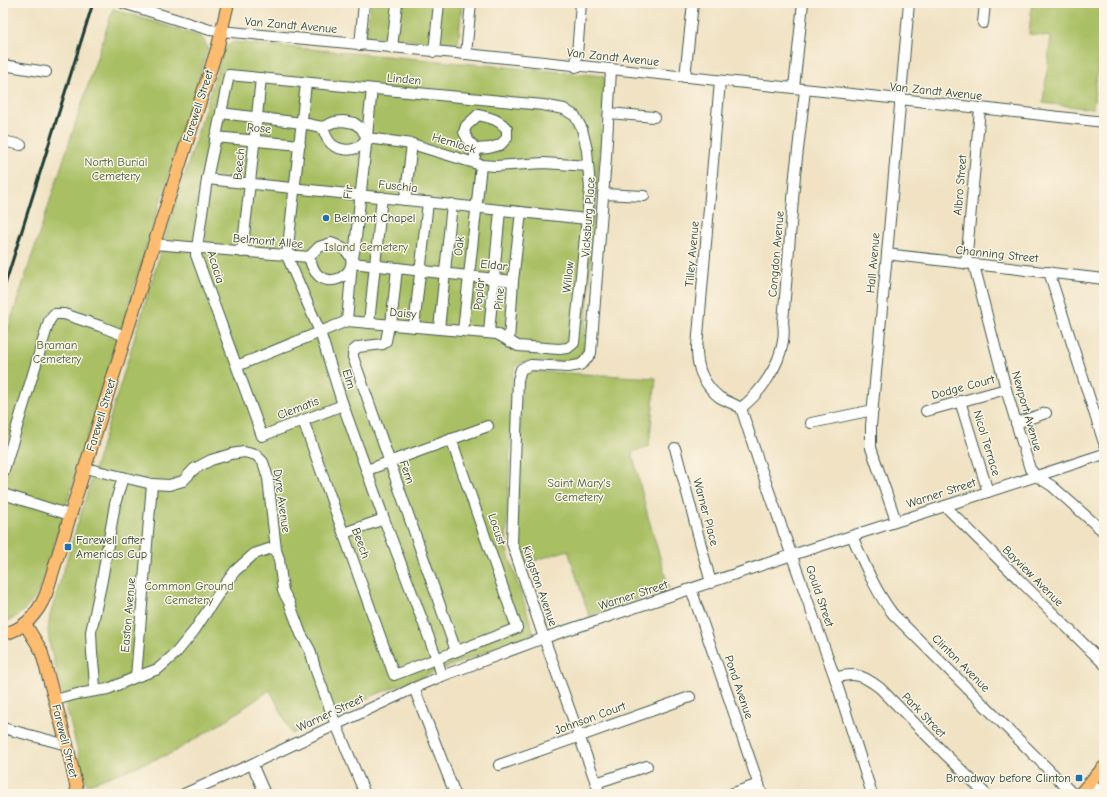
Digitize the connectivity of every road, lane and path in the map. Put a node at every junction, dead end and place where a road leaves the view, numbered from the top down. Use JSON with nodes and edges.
{"nodes":[{"id":1,"x":124,"y":3,"type":"edge"},
{"id":2,"x":228,"y":3,"type":"edge"},
{"id":3,"x":364,"y":3,"type":"edge"},
{"id":4,"x":397,"y":3,"type":"edge"},
{"id":5,"x":439,"y":3,"type":"edge"},
{"id":6,"x":471,"y":3,"type":"edge"},
{"id":7,"x":582,"y":3,"type":"edge"},
{"id":8,"x":693,"y":3,"type":"edge"},
{"id":9,"x":803,"y":3,"type":"edge"},
{"id":10,"x":909,"y":3,"type":"edge"},
{"id":11,"x":985,"y":3,"type":"edge"},
{"id":12,"x":983,"y":23,"type":"dead end"},
{"id":13,"x":222,"y":31,"type":"junction"},
{"id":14,"x":360,"y":45,"type":"junction"},
{"id":15,"x":392,"y":48,"type":"junction"},
{"id":16,"x":434,"y":52,"type":"junction"},
{"id":17,"x":466,"y":54,"type":"junction"},
{"id":18,"x":3,"y":65,"type":"edge"},
{"id":19,"x":576,"y":66,"type":"junction"},
{"id":20,"x":611,"y":70,"type":"junction"},
{"id":21,"x":46,"y":72,"type":"dead end"},
{"id":22,"x":229,"y":75,"type":"joint"},
{"id":23,"x":685,"y":77,"type":"junction"},
{"id":24,"x":261,"y":78,"type":"junction"},
{"id":25,"x":720,"y":81,"type":"junction"},
{"id":26,"x":306,"y":82,"type":"junction"},
{"id":27,"x":794,"y":88,"type":"junction"},
{"id":28,"x":372,"y":89,"type":"junction"},
{"id":29,"x":805,"y":90,"type":"junction"},
{"id":30,"x":474,"y":98,"type":"junction"},
{"id":31,"x":900,"y":99,"type":"junction"},
{"id":32,"x":980,"y":108,"type":"junction"},
{"id":33,"x":221,"y":113,"type":"junction"},
{"id":34,"x":609,"y":113,"type":"junction"},
{"id":35,"x":478,"y":115,"type":"junction"},
{"id":36,"x":575,"y":116,"type":"joint"},
{"id":37,"x":654,"y":117,"type":"dead end"},
{"id":38,"x":258,"y":118,"type":"junction"},
{"id":39,"x":1104,"y":122,"type":"edge"},
{"id":40,"x":302,"y":123,"type":"junction"},
{"id":41,"x":322,"y":127,"type":"junction"},
{"id":42,"x":215,"y":138,"type":"junction"},
{"id":43,"x":367,"y":138,"type":"junction"},
{"id":44,"x":3,"y":140,"type":"edge"},
{"id":45,"x":255,"y":141,"type":"junction"},
{"id":46,"x":412,"y":144,"type":"junction"},
{"id":47,"x":21,"y":145,"type":"dead end"},
{"id":48,"x":300,"y":145,"type":"junction"},
{"id":49,"x":476,"y":149,"type":"junction"},
{"id":50,"x":478,"y":164,"type":"junction"},
{"id":51,"x":588,"y":166,"type":"junction"},
{"id":52,"x":207,"y":179,"type":"junction"},
{"id":53,"x":250,"y":183,"type":"junction"},
{"id":54,"x":295,"y":188,"type":"junction"},
{"id":55,"x":603,"y":194,"type":"junction"},
{"id":56,"x":360,"y":195,"type":"junction"},
{"id":57,"x":644,"y":196,"type":"dead end"},
{"id":58,"x":382,"y":197,"type":"junction"},
{"id":59,"x":404,"y":200,"type":"junction"},
{"id":60,"x":428,"y":202,"type":"junction"},
{"id":61,"x":452,"y":204,"type":"junction"},
{"id":62,"x":477,"y":207,"type":"junction"},
{"id":63,"x":500,"y":210,"type":"junction"},
{"id":64,"x":522,"y":212,"type":"junction"},
{"id":65,"x":587,"y":219,"type":"junction"},
{"id":66,"x":154,"y":244,"type":"junction"},
{"id":67,"x":197,"y":249,"type":"junction"},
{"id":68,"x":242,"y":252,"type":"junction"},
{"id":69,"x":887,"y":254,"type":"junction"},
{"id":70,"x":287,"y":256,"type":"junction"},
{"id":71,"x":309,"y":258,"type":"junction"},
{"id":72,"x":352,"y":263,"type":"junction"},
{"id":73,"x":375,"y":265,"type":"junction"},
{"id":74,"x":970,"y":265,"type":"junction"},
{"id":75,"x":397,"y":268,"type":"junction"},
{"id":76,"x":420,"y":270,"type":"junction"},
{"id":77,"x":1049,"y":272,"type":"junction"},
{"id":78,"x":444,"y":273,"type":"junction"},
{"id":79,"x":469,"y":276,"type":"junction"},
{"id":80,"x":494,"y":278,"type":"junction"},
{"id":81,"x":1104,"y":279,"type":"edge"},
{"id":82,"x":514,"y":280,"type":"junction"},
{"id":83,"x":346,"y":321,"type":"junction"},
{"id":84,"x":369,"y":323,"type":"junction"},
{"id":85,"x":390,"y":325,"type":"junction"},
{"id":86,"x":414,"y":327,"type":"junction"},
{"id":87,"x":438,"y":329,"type":"junction"},
{"id":88,"x":463,"y":331,"type":"junction"},
{"id":89,"x":320,"y":332,"type":"junction"},
{"id":90,"x":489,"y":334,"type":"junction"},
{"id":91,"x":125,"y":336,"type":"junction"},
{"id":92,"x":509,"y":341,"type":"junction"},
{"id":93,"x":571,"y":346,"type":"joint"},
{"id":94,"x":584,"y":362,"type":"joint"},
{"id":95,"x":237,"y":366,"type":"junction"},
{"id":96,"x":1006,"y":389,"type":"junction"},
{"id":97,"x":960,"y":401,"type":"junction"},
{"id":98,"x":343,"y":405,"type":"junction"},
{"id":99,"x":741,"y":408,"type":"junction"},
{"id":100,"x":873,"y":410,"type":"junction"},
{"id":101,"x":926,"y":411,"type":"dead end"},
{"id":102,"x":1046,"y":413,"type":"dead end"},
{"id":103,"x":304,"y":420,"type":"junction"},
{"id":104,"x":811,"y":423,"type":"dead end"},
{"id":105,"x":1016,"y":423,"type":"junction"},
{"id":106,"x":488,"y":426,"type":"dead end"},
{"id":107,"x":262,"y":436,"type":"joint"},
{"id":108,"x":451,"y":439,"type":"junction"},
{"id":109,"x":1104,"y":443,"type":"edge"},
{"id":110,"x":675,"y":448,"type":"dead end"},
{"id":111,"x":1104,"y":454,"type":"edge"},
{"id":112,"x":390,"y":462,"type":"junction"},
{"id":113,"x":85,"y":468,"type":"junction"},
{"id":114,"x":367,"y":470,"type":"junction"},
{"id":115,"x":3,"y":474,"type":"edge"},
{"id":116,"x":1036,"y":476,"type":"junction"},
{"id":117,"x":123,"y":477,"type":"junction"},
{"id":118,"x":152,"y":484,"type":"junction"},
{"id":119,"x":988,"y":492,"type":"junction"},
{"id":120,"x":3,"y":494,"type":"edge"},
{"id":121,"x":945,"y":506,"type":"junction"},
{"id":122,"x":70,"y":515,"type":"junction"},
{"id":123,"x":384,"y":520,"type":"junction"},
{"id":124,"x":896,"y":521,"type":"junction"},
{"id":125,"x":1104,"y":532,"type":"edge"},
{"id":126,"x":344,"y":534,"type":"junction"},
{"id":127,"x":852,"y":536,"type":"junction"},
{"id":128,"x":276,"y":550,"type":"junction"},
{"id":129,"x":792,"y":555,"type":"junction"},
{"id":130,"x":711,"y":582,"type":"junction"},
{"id":131,"x":691,"y":589,"type":"junction"},
{"id":132,"x":26,"y":624,"type":"junction"},
{"id":133,"x":3,"y":634,"type":"edge"},
{"id":134,"x":544,"y":638,"type":"junction"},
{"id":135,"x":456,"y":652,"type":"junction"},
{"id":136,"x":436,"y":659,"type":"junction"},
{"id":137,"x":1104,"y":664,"type":"edge"},
{"id":138,"x":442,"y":676,"type":"junction"},
{"id":139,"x":136,"y":677,"type":"junction"},
{"id":140,"x":835,"y":678,"type":"junction"},
{"id":141,"x":414,"y":688,"type":"junction"},
{"id":142,"x":95,"y":691,"type":"junction"},
{"id":143,"x":690,"y":697,"type":"dead end"},
{"id":144,"x":54,"y":700,"type":"junction"},
{"id":145,"x":336,"y":725,"type":"junction"},
{"id":146,"x":3,"y":728,"type":"edge"},
{"id":147,"x":580,"y":736,"type":"junction"},
{"id":148,"x":67,"y":745,"type":"junction"},
{"id":149,"x":252,"y":764,"type":"junction"},
{"id":150,"x":499,"y":765,"type":"dead end"},
{"id":151,"x":647,"y":766,"type":"dead end"},
{"id":152,"x":1104,"y":767,"type":"edge"},
{"id":153,"x":1091,"y":782,"type":"junction"},
{"id":154,"x":596,"y":783,"type":"junction"},
{"id":155,"x":760,"y":789,"type":"edge"},
{"id":156,"x":78,"y":794,"type":"edge"},
{"id":157,"x":184,"y":794,"type":"edge"},
{"id":158,"x":265,"y":794,"type":"edge"},
{"id":159,"x":365,"y":794,"type":"edge"},
{"id":160,"x":455,"y":794,"type":"edge"},
{"id":161,"x":600,"y":794,"type":"edge"},
{"id":162,"x":731,"y":794,"type":"edge"},
{"id":163,"x":872,"y":794,"type":"edge"},
{"id":164,"x":986,"y":794,"type":"edge"},
{"id":165,"x":1073,"y":794,"type":"edge"},
{"id":166,"x":1080,"y":794,"type":"edge"},
{"id":167,"x":1100,"y":794,"type":"edge"}],
"edges":[{"from":1,"to":13,"type":"street","name":"Van Zandt Avenue"},
{"from":2,"to":13,"type":"main road","name":"Farewell Street"},
{"from":3,"to":14,"type":"street"},
{"from":4,"to":15,"type":"street"},
{"from":5,"to":16,"type":"street"},
{"from":6,"to":17,"type":"street"},
{"from":7,"to":19,"type":"street"},
{"from":8,"to":23,"type":"street"},
{"from":9,"to":27,"type":"street"},
{"from":10,"to":31,"type":"street","name":"Hall Avenue"},
{"from":11,"to":12,"type":"street"},
{"from":13,"to":14,"type":"street","name":"Van Zandt Avenue"},
{"from":13,"to":66,"type":"main road","name":"Farewell Street"},
{"from":14,"to":15,"type":"street","name":"Van Zandt Avenue"},
{"from":15,"to":16,"type":"street","name":"Van Zandt Avenue"},
{"from":16,"to":17,"type":"street","name":"Van Zandt Avenue"},
{"from":17,"to":19,"type":"street","name":"Van Zandt Avenue"},
{"from":18,"to":21,"type":"street"},
{"from":19,"to":20,"type":"street","name":"Van Zandt Avenue"},
{"from":20,"to":23,"type":"street","name":"Van Zandt Avenue"},
{"from":20,"to":34,"type":"street","name":"Vicksburg Place"},
{"from":22,"to":24,"type":"street","name":"Linden"},
{"from":22,"to":33,"type":"street","name":"Acacia"},
{"from":23,"to":25,"type":"street","name":"Van Zandt Avenue"},
{"from":24,"to":26,"type":"street","name":"Linden"},
{"from":24,"to":38,"type":"street","name":"Beech"},
{"from":25,"to":27,"type":"street","name":"Van Zandt Avenue"},
{"from":25,"to":99,"type":"street","name":"Tilley Avenue"},
{"from":26,"to":28,"type":"street","name":"Linden"},
{"from":26,"to":40,"type":"street"},
{"from":27,"to":29,"type":"street","name":"Van Zandt Avenue"},
{"from":28,"to":30,"type":"street","name":"Linden"},
{"from":28,"to":43,"type":"street","name":"Fir"},
{"from":29,"to":31,"type":"street","name":"Van Zandt Avenue"},
{"from":29,"to":99,"type":"street","name":"Congdon Avenue"},
{"from":30,"to":35,"type":"street"},
{"from":30,"to":36,"type":"street","name":"Linden"},
{"from":31,"to":32,"type":"street","name":"Van Zandt Avenue"},
{"from":31,"to":69,"type":"street","name":"Hall Avenue"},
{"from":32,"to":39,"type":"street","name":"Van Zandt Avenue"},
{"from":32,"to":74,"type":"street","name":"Albro Street"},
{"from":33,"to":38,"type":"street"},
{"from":33,"to":42,"type":"street","name":"Acacia"},
{"from":34,"to":37,"type":"street"},
{"from":34,"to":55,"type":"street","name":"Vicksburg Place"},
{"from":35,"to":49,"type":"street"},
{"from":35,"to":49,"type":"street"},
{"from":36,"to":51,"type":"street","name":"Willow"},
{"from":38,"to":40,"type":"street"},
{"from":38,"to":45,"type":"street","name":"Beech"},
{"from":40,"to":41,"type":"street"},
{"from":40,"to":48,"type":"street"},
{"from":41,"to":43,"type":"street"},
{"from":41,"to":43,"type":"street"},
{"from":42,"to":45,"type":"street","name":"Rose"},
{"from":42,"to":52,"type":"street","name":"Acacia"},
{"from":43,"to":46,"type":"street","name":"Hemlock"},
{"from":43,"to":56,"type":"street","name":"Fir"},
{"from":44,"to":47,"type":"street"},
{"from":45,"to":48,"type":"street","name":"Rose"},
{"from":45,"to":53,"type":"street","name":"Beech"},
{"from":46,"to":50,"type":"street","name":"Hemlock"},
{"from":46,"to":59,"type":"street"},
{"from":48,"to":54,"type":"street"},
{"from":49,"to":50,"type":"street","name":"Oak"},
{"from":50,"to":51,"type":"street","name":"Hemlock"},
{"from":50,"to":62,"type":"street","name":"Oak"},
{"from":51,"to":65,"type":"street","name":"Willow"},
{"from":52,"to":53,"type":"street","name":"Fuschia"},
{"from":52,"to":67,"type":"street","name":"Acacia"},
{"from":53,"to":54,"type":"street","name":"Fuschia"},
{"from":53,"to":68,"type":"street","name":"Beech"},
{"from":54,"to":56,"type":"street","name":"Fuschia"},
{"from":54,"to":70,"type":"street"},
{"from":55,"to":57,"type":"street"},
{"from":55,"to":94,"type":"street","name":"Vicksburg Place"},
{"from":56,"to":58,"type":"street","name":"Fuschia"},
{"from":56,"to":72,"type":"street","name":"Fir"},
{"from":58,"to":59,"type":"street","name":"Fuschia"},
{"from":58,"to":73,"type":"street"},
{"from":59,"to":60,"type":"street","name":"Fuschia"},
{"from":60,"to":61,"type":"street","name":"Fuschia"},
{"from":60,"to":76,"type":"street"},
{"from":61,"to":62,"type":"street","name":"Fuschia"},
{"from":61,"to":78,"type":"street"},
{"from":62,"to":63,"type":"street","name":"Fuschia"},
{"from":62,"to":79,"type":"street","name":"Oak"},
{"from":63,"to":64,"type":"street","name":"Fuschia"},
{"from":63,"to":80,"type":"street","name":"Poplar"},
{"from":64,"to":65,"type":"street","name":"Fuschia"},
{"from":64,"to":82,"type":"street","name":"Pine"},
{"from":65,"to":93,"type":"street","name":"Willow"},
{"from":66,"to":67,"type":"street","name":"Belmont Allee"},
{"from":66,"to":91,"type":"main road","name":"Farewell Street"},
{"from":67,"to":68,"type":"street","name":"Belmont Allee"},
{"from":67,"to":95,"type":"street","name":"Acacia"},
{"from":68,"to":70,"type":"street","name":"Belmont Allee"},
{"from":69,"to":74,"type":"street","name":"Channing Street"},
{"from":69,"to":100,"type":"street","name":"Hall Avenue"},
{"from":70,"to":71,"type":"street","name":"Belmont Allee"},
{"from":70,"to":89,"type":"street","name":"Elm"},
{"from":71,"to":72,"type":"street","name":"Belmont Allee"},
{"from":71,"to":72,"type":"street","name":"Belmont Allee"},
{"from":72,"to":73,"type":"street","name":"Eldar"},
{"from":72,"to":83,"type":"street","name":"Fir"},
{"from":73,"to":75,"type":"street","name":"Eldar"},
{"from":73,"to":84,"type":"street"},
{"from":74,"to":77,"type":"street","name":"Channing Street"},
{"from":74,"to":96,"type":"street","name":"Newport Avenue"},
{"from":75,"to":76,"type":"street","name":"Eldar"},
{"from":75,"to":85,"type":"street"},
{"from":76,"to":78,"type":"street","name":"Eldar"},
{"from":76,"to":86,"type":"street"},
{"from":77,"to":81,"type":"street","name":"Channing Street"},
{"from":77,"to":109,"type":"street"},
{"from":78,"to":79,"type":"street","name":"Eldar"},
{"from":78,"to":87,"type":"street"},
{"from":79,"to":80,"type":"street","name":"Eldar"},
{"from":79,"to":88,"type":"street","name":"Oak"},
{"from":80,"to":82,"type":"street","name":"Eldar"},
{"from":80,"to":90,"type":"street","name":"Poplar"},
{"from":82,"to":92,"type":"street","name":"Pine"},
{"from":83,"to":84,"type":"street","name":"Daisy"},
{"from":83,"to":89,"type":"street","name":"Daisy"},
{"from":84,"to":85,"type":"street","name":"Daisy"},
{"from":85,"to":86,"type":"street","name":"Daisy"},
{"from":85,"to":112,"type":"street","name":"Fern"},
{"from":86,"to":87,"type":"street","name":"Daisy"},
{"from":87,"to":88,"type":"street","name":"Daisy"},
{"from":88,"to":90,"type":"street","name":"Daisy"},
{"from":89,"to":95,"type":"street","name":"Daisy"},
{"from":89,"to":98,"type":"street","name":"Elm"},
{"from":90,"to":92,"type":"street","name":"Daisy"},
{"from":91,"to":113,"type":"main road","name":"Farewell Street"},
{"from":91,"to":115,"type":"street"},
{"from":92,"to":93,"type":"street","name":"Daisy"},
{"from":94,"to":134,"type":"street","name":"Kingston Avenue"},
{"from":95,"to":107,"type":"street","name":"Acacia"},
{"from":96,"to":97,"type":"street","name":"Dodge Court"},
{"from":96,"to":105,"type":"street","name":"Newport Avenue"},
{"from":97,"to":101,"type":"street","name":"Dodge Court"},
{"from":97,"to":119,"type":"street","name":"Nicol Terrace"},
{"from":98,"to":103,"type":"street","name":"Clematis"},
{"from":98,"to":114,"type":"street","name":"Elm"},
{"from":99,"to":129,"type":"street","name":"Gould Street"},
{"from":100,"to":104,"type":"street"},
{"from":100,"to":124,"type":"street","name":"Hall Avenue"},
{"from":102,"to":105,"type":"street"},
{"from":103,"to":107,"type":"street","name":"Clematis"},
{"from":103,"to":126,"type":"street","name":"Beech"},
{"from":105,"to":116,"type":"street","name":"Newport Avenue"},
{"from":106,"to":108,"type":"street"},
{"from":108,"to":112,"type":"street"},
{"from":108,"to":135,"type":"street","name":"Locust"},
{"from":110,"to":130,"type":"street","name":"Warner Place"},
{"from":111,"to":116,"type":"street","name":"Warner Street"},
{"from":112,"to":114,"type":"street"},
{"from":112,"to":135,"type":"street","name":"Fern"},
{"from":113,"to":117,"type":"street","name":"Dyre Avenue"},
{"from":113,"to":122,"type":"main road","name":"Farewell Street"},
{"from":114,"to":123,"type":"street","name":"Elm"},
{"from":116,"to":119,"type":"street","name":"Warner Street"},
{"from":116,"to":125,"type":"street","name":"Newport Avenue"},
{"from":117,"to":118,"type":"street","name":"Dyre Avenue"},
{"from":117,"to":142,"type":"street"},
{"from":118,"to":128,"type":"street","name":"Dyre Avenue"},
{"from":118,"to":139,"type":"street","name":"Easton Avenue"},
{"from":119,"to":121,"type":"street","name":"Warner Street"},
{"from":120,"to":122,"type":"street"},
{"from":121,"to":124,"type":"street","name":"Warner Street"},
{"from":121,"to":137,"type":"street","name":"Bayview Avenue"},
{"from":122,"to":132,"type":"main road","name":"Farewell Street"},
{"from":123,"to":126,"type":"street"},
{"from":123,"to":136,"type":"street","name":"Elm"},
{"from":124,"to":127,"type":"street","name":"Warner Street"},
{"from":126,"to":136,"type":"street","name":"Beech"},
{"from":127,"to":129,"type":"street","name":"Warner Street"},
{"from":127,"to":165,"type":"street","name":"Clinton Avenue"},
{"from":128,"to":139,"type":"street"},
{"from":128,"to":145,"type":"street","name":"Dyre Avenue"},
{"from":129,"to":130,"type":"street","name":"Warner Street"},
{"from":129,"to":140,"type":"street","name":"Gould Street"},
{"from":130,"to":131,"type":"street","name":"Warner Street"},
{"from":131,"to":134,"type":"street","name":"Warner Street"},
{"from":131,"to":155,"type":"street","name":"Pond Avenue"},
{"from":132,"to":133,"type":"main road"},
{"from":132,"to":144,"type":"main road","name":"Farewell Street"},
{"from":134,"to":138,"type":"street","name":"Warner Street"},
{"from":134,"to":147,"type":"street","name":"Kingston Avenue"},
{"from":135,"to":136,"type":"street"},
{"from":136,"to":138,"type":"street","name":"Elm"},
{"from":138,"to":141,"type":"street","name":"Warner Street"},
{"from":139,"to":142,"type":"street"},
{"from":140,"to":163,"type":"street","name":"Gould Street"},
{"from":140,"to":164,"type":"street","name":"Park Street"},
{"from":141,"to":145,"type":"street","name":"Warner Street"},
{"from":141,"to":160,"type":"street"},
{"from":142,"to":144,"type":"street"},
{"from":143,"to":147,"type":"street","name":"Johnson Court"},
{"from":144,"to":148,"type":"main road","name":"Farewell Street"},
{"from":145,"to":149,"type":"street","name":"Warner Street"},
{"from":145,"to":159,"type":"street","name":"Dyre Avenue"},
{"from":146,"to":148,"type":"street"},
{"from":147,"to":150,"type":"street","name":"Johnson Court"},
{"from":147,"to":154,"type":"street","name":"Kingston Avenue"},
{"from":148,"to":156,"type":"main road","name":"Farewell Street"},
{"from":149,"to":157,"type":"street","name":"Warner Street"},
{"from":149,"to":158,"type":"street"},
{"from":151,"to":154,"type":"street"},
{"from":152,"to":153,"type":"main road"},
{"from":153,"to":166,"type":"main road"},
{"from":153,"to":167,"type":"street"},
{"from":154,"to":161,"type":"street","name":"Kingston Avenue"},
{"from":155,"to":162,"type":"street"}]}
